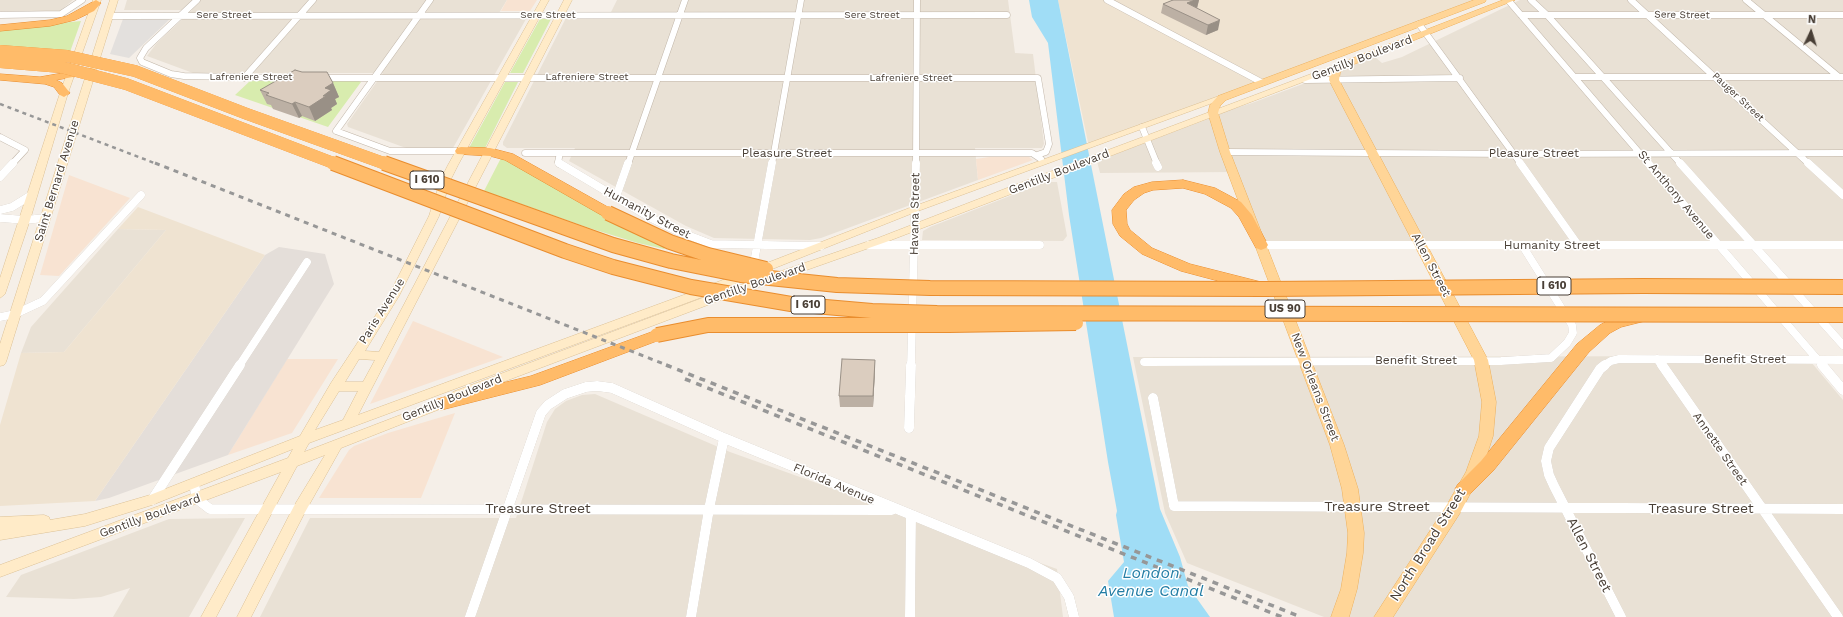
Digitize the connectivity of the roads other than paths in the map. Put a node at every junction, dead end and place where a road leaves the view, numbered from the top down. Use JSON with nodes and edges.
{"nodes":[{"id":1,"x":82,"y":0,"type":"edge"},
{"id":2,"x":114,"y":0,"type":"edge"},
{"id":3,"x":197,"y":0,"type":"edge"},
{"id":4,"x":313,"y":0,"type":"edge"},
{"id":5,"x":430,"y":0,"type":"edge"},
{"id":6,"x":545,"y":0,"type":"edge"},
{"id":7,"x":568,"y":0,"type":"edge"},
{"id":8,"x":685,"y":0,"type":"edge"},
{"id":9,"x":801,"y":0,"type":"edge"},
{"id":10,"x":917,"y":0,"type":"edge"},
{"id":11,"x":1107,"y":0,"type":"edge"},
{"id":12,"x":1482,"y":0,"type":"edge"},
{"id":13,"x":1509,"y":0,"type":"edge"},
{"id":14,"x":1531,"y":0,"type":"edge"},
{"id":15,"x":1631,"y":0,"type":"edge"},
{"id":16,"x":1746,"y":0,"type":"edge"},
{"id":17,"x":97,"y":1,"type":"edge"},
{"id":18,"x":0,"y":15,"type":"edge"},
{"id":19,"x":182,"y":15,"type":"junction"},
{"id":20,"x":300,"y":15,"type":"junction"},
{"id":21,"x":419,"y":15,"type":"junction"},
{"id":22,"x":537,"y":15,"type":"junction"},
{"id":23,"x":561,"y":15,"type":"junction"},
{"id":24,"x":680,"y":15,"type":"junction"},
{"id":25,"x":798,"y":15,"type":"junction"},
{"id":26,"x":917,"y":15,"type":"junction"},
{"id":27,"x":1007,"y":15,"type":"dead end"},
{"id":28,"x":1521,"y":15,"type":"junction"},
{"id":29,"x":1547,"y":15,"type":"junction"},
{"id":30,"x":1648,"y":15,"type":"junction"},
{"id":31,"x":1843,"y":15,"type":"edge"},
{"id":32,"x":109,"y":16,"type":"junction"},
{"id":33,"x":1766,"y":16,"type":"junction"},
{"id":34,"x":90,"y":18,"type":"junction"},
{"id":35,"x":50,"y":23,"type":"junction"},
{"id":36,"x":1419,"y":24,"type":"junction"},
{"id":37,"x":0,"y":28,"type":"edge"},
{"id":38,"x":1425,"y":32,"type":"junction"},
{"id":39,"x":0,"y":51,"type":"edge"},
{"id":40,"x":0,"y":62,"type":"edge"},
{"id":41,"x":1338,"y":67,"type":"junction"},
{"id":42,"x":92,"y":70,"type":"junction"},
{"id":43,"x":72,"y":75,"type":"junction"},
{"id":44,"x":0,"y":77,"type":"edge"},
{"id":45,"x":502,"y":77,"type":"junction"},
{"id":46,"x":658,"y":77,"type":"junction"},
{"id":47,"x":787,"y":77,"type":"junction"},
{"id":48,"x":1575,"y":77,"type":"junction"},
{"id":49,"x":1601,"y":77,"type":"junction"},
{"id":50,"x":1716,"y":77,"type":"junction"},
{"id":51,"x":244,"y":78,"type":"junction"},
{"id":52,"x":297,"y":78,"type":"edge"},
{"id":53,"x":312,"y":78,"type":"edge"},
{"id":54,"x":373,"y":78,"type":"junction"},
{"id":55,"x":528,"y":78,"type":"junction"},
{"id":56,"x":916,"y":78,"type":"junction"},
{"id":57,"x":1460,"y":78,"type":"junction"},
{"id":58,"x":1842,"y":78,"type":"edge"},
{"id":59,"x":35,"y":79,"type":"junction"},
{"id":60,"x":1305,"y":80,"type":"junction"},
{"id":61,"x":1334,"y":80,"type":"junction"},
{"id":62,"x":1260,"y":82,"type":"junction"},
{"id":63,"x":64,"y":93,"type":"junction"},
{"id":64,"x":1222,"y":98,"type":"junction"},
{"id":65,"x":1213,"y":113,"type":"junction"},
{"id":66,"x":1142,"y":127,"type":"junction"},
{"id":67,"x":0,"y":137,"type":"edge"},
{"id":68,"x":1146,"y":139,"type":"junction"},
{"id":69,"x":461,"y":151,"type":"junction"},
{"id":70,"x":490,"y":152,"type":"junction"},
{"id":71,"x":1225,"y":152,"type":"junction"},
{"id":72,"x":525,"y":153,"type":"dead end"},
{"id":73,"x":560,"y":153,"type":"junction"},
{"id":74,"x":632,"y":153,"type":"junction"},
{"id":75,"x":774,"y":153,"type":"junction"},
{"id":76,"x":916,"y":153,"type":"junction"},
{"id":77,"x":1372,"y":153,"type":"junction"},
{"id":78,"x":1641,"y":153,"type":"junction"},
{"id":79,"x":1670,"y":153,"type":"junction"},
{"id":80,"x":1798,"y":153,"type":"junction"},
{"id":81,"x":1843,"y":153,"type":"edge"},
{"id":82,"x":1514,"y":154,"type":"junction"},
{"id":83,"x":1037,"y":155,"type":"junction"},
{"id":84,"x":1048,"y":162,"type":"junction"},
{"id":85,"x":1158,"y":167,"type":"dead end"},
{"id":86,"x":0,"y":176,"type":"edge"},
{"id":87,"x":33,"y":194,"type":"junction"},
{"id":88,"x":141,"y":195,"type":"dead end"},
{"id":89,"x":1843,"y":195,"type":"edge"},
{"id":90,"x":616,"y":197,"type":"junction"},
{"id":91,"x":915,"y":209,"type":"junction"},
{"id":92,"x":0,"y":210,"type":"edge"},
{"id":93,"x":0,"y":218,"type":"edge"},
{"id":94,"x":45,"y":218,"type":"junction"},
{"id":95,"x":25,"y":220,"type":"junction"},
{"id":96,"x":915,"y":228,"type":"junction"},
{"id":97,"x":869,"y":245,"type":"junction"},
{"id":98,"x":914,"y":245,"type":"junction"},
{"id":99,"x":1040,"y":245,"type":"dead end"},
{"id":100,"x":1261,"y":245,"type":"junction"},
{"id":101,"x":1420,"y":245,"type":"junction"},
{"id":102,"x":1522,"y":245,"type":"junction"},
{"id":103,"x":1578,"y":245,"type":"junction"},
{"id":104,"x":1718,"y":245,"type":"junction"},
{"id":105,"x":1753,"y":245,"type":"junction"},
{"id":106,"x":1843,"y":245,"type":"edge"},
{"id":107,"x":756,"y":246,"type":"junction"},
{"id":108,"x":824,"y":246,"type":"junction"},
{"id":109,"x":307,"y":262,"type":"dead end"},
{"id":110,"x":4,"y":272,"type":"edge"},
{"id":111,"x":752,"y":273,"type":"junction"},
{"id":112,"x":861,"y":286,"type":"junction"},
{"id":113,"x":1843,"y":287,"type":"edge"},
{"id":114,"x":1265,"y":289,"type":"junction"},
{"id":115,"x":0,"y":294,"type":"edge"},
{"id":116,"x":15,"y":314,"type":"junction"},
{"id":117,"x":1193,"y":314,"type":"junction"},
{"id":118,"x":1656,"y":315,"type":"junction"},
{"id":119,"x":1843,"y":315,"type":"edge"},
{"id":120,"x":0,"y":317,"type":"edge"},
{"id":121,"x":1843,"y":345,"type":"edge"},
{"id":122,"x":355,"y":355,"type":"junction"},
{"id":123,"x":383,"y":356,"type":"junction"},
{"id":124,"x":1657,"y":359,"type":"junction"},
{"id":125,"x":1817,"y":359,"type":"junction"},
{"id":126,"x":1306,"y":360,"type":"junction"},
{"id":127,"x":1481,"y":360,"type":"junction"},
{"id":128,"x":1843,"y":360,"type":"edge"},
{"id":129,"x":0,"y":362,"type":"edge"},
{"id":130,"x":1144,"y":362,"type":"dead end"},
{"id":131,"x":335,"y":386,"type":"junction"},
{"id":132,"x":367,"y":387,"type":"junction"},
{"id":133,"x":1843,"y":390,"type":"edge"},
{"id":134,"x":1153,"y":398,"type":"dead end"},
{"id":135,"x":441,"y":404,"type":"junction"},
{"id":136,"x":349,"y":423,"type":"junction"},
{"id":137,"x":909,"y":428,"type":"dead end"},
{"id":138,"x":724,"y":438,"type":"junction"},
{"id":139,"x":303,"y":440,"type":"junction"},
{"id":140,"x":338,"y":444,"type":"junction"},
{"id":141,"x":1549,"y":448,"type":"joint"},
{"id":142,"x":292,"y":462,"type":"junction"},
{"id":143,"x":1473,"y":473,"type":"joint"},
{"id":144,"x":194,"y":484,"type":"junction"},
{"id":145,"x":1464,"y":489,"type":"junction"},
{"id":146,"x":197,"y":499,"type":"junction"},
{"id":147,"x":152,"y":500,"type":"junction"},
{"id":148,"x":1353,"y":507,"type":"junction"},
{"id":149,"x":1454,"y":508,"type":"junction"},
{"id":150,"x":268,"y":509,"type":"junction"},
{"id":151,"x":709,"y":509,"type":"junction"},
{"id":152,"x":1565,"y":509,"type":"junction"},
{"id":153,"x":1762,"y":509,"type":"junction"},
{"id":154,"x":1843,"y":509,"type":"edge"},
{"id":155,"x":299,"y":510,"type":"junction"},
{"id":156,"x":508,"y":510,"type":"junction"},
{"id":157,"x":897,"y":510,"type":"junction"},
{"id":158,"x":911,"y":516,"type":"junction"},
{"id":159,"x":85,"y":520,"type":"junction"},
{"id":160,"x":0,"y":523,"type":"edge"},
{"id":161,"x":0,"y":534,"type":"edge"},
{"id":162,"x":0,"y":571,"type":"edge"},
{"id":163,"x":208,"y":617,"type":"edge"},
{"id":164,"x":244,"y":617,"type":"edge"},
{"id":165,"x":470,"y":617,"type":"edge"},
{"id":166,"x":691,"y":617,"type":"edge"},
{"id":167,"x":910,"y":617,"type":"edge"},
{"id":168,"x":1074,"y":617,"type":"edge"},
{"id":169,"x":1340,"y":617,"type":"edge"},
{"id":170,"x":1383,"y":617,"type":"edge"},
{"id":171,"x":1621,"y":617,"type":"edge"},
{"id":172,"x":1838,"y":617,"type":"edge"}],
"edges":[{"from":1,"to":18,"type":"street"},
{"from":2,"to":32,"type":"main road","name":"Saint Bernard Avenue"},
{"from":3,"to":19,"type":"street"},
{"from":4,"to":20,"type":"street"},
{"from":5,"to":21,"type":"street"},
{"from":6,"to":22,"type":"main road","name":"Paris Avenue"},
{"from":7,"to":23,"type":"main road","name":"Paris Avenue"},
{"from":8,"to":24,"type":"street"},
{"from":9,"to":25,"type":"street"},
{"from":10,"to":26,"type":"street","name":"Havana Street"},
{"from":11,"to":62,"type":"street"},
{"from":12,"to":36,"type":"main road","name":"Gentilly Boulevard"},
{"from":13,"to":28,"type":"street","name":"St Anthony Avenue"},
{"from":13,"to":38,"type":"main road","name":"Gentilly Boulevard"},
{"from":14,"to":29,"type":"street","name":"St Anthony Avenue"},
{"from":15,"to":30,"type":"street","name":"Pauger Street"},
{"from":16,"to":33,"type":"street"},
{"from":17,"to":34,"type":"main road","name":"Saint Bernard Avenue"},
{"from":17,"to":35,"type":"highway"},
{"from":19,"to":20,"type":"street","name":"Sere Street"},
{"from":19,"to":32,"type":"street","name":"Sere Street"},
{"from":19,"to":51,"type":"street","name":"Lafreniere Street"},
{"from":20,"to":21,"type":"street","name":"Sere Street"},
{"from":20,"to":51,"type":"street"},
{"from":21,"to":22,"type":"street","name":"Sere Street"},
{"from":21,"to":54,"type":"street"},
{"from":22,"to":23,"type":"street","name":"Sere Street"},
{"from":22,"to":45,"type":"main road","name":"Paris Avenue"},
{"from":23,"to":24,"type":"street","name":"Sere Street"},
{"from":23,"to":55,"type":"main road","name":"Paris Avenue"},
{"from":24,"to":25,"type":"street","name":"Sere Street"},
{"from":24,"to":46,"type":"street"},
{"from":25,"to":26,"type":"street","name":"Sere Street"},
{"from":25,"to":47,"type":"street"},
{"from":26,"to":27,"type":"street","name":"Sere Street"},
{"from":26,"to":56,"type":"street","name":"Havana Street"},
{"from":28,"to":29,"type":"street","name":"Sere Street"},
{"from":28,"to":48,"type":"street","name":"St Anthony Avenue"},
{"from":29,"to":30,"type":"street","name":"Sere Street"},
{"from":29,"to":49,"type":"street","name":"St Anthony Avenue"},
{"from":30,"to":33,"type":"street","name":"Sere Street"},
{"from":30,"to":50,"type":"street","name":"Pauger Street"},
{"from":31,"to":33,"type":"street","name":"Sere Street"},
{"from":32,"to":34,"type":"main road","name":"Sere Street"},
{"from":32,"to":42,"type":"main road","name":"Saint Bernard Avenue"},
{"from":33,"to":58,"type":"street"},
{"from":34,"to":35,"type":"highway"},
{"from":34,"to":43,"type":"main road","name":"Saint Bernard Avenue"},
{"from":35,"to":37,"type":"highway"},
{"from":36,"to":38,"type":"street"},
{"from":36,"to":62,"type":"main road","name":"Gentilly Boulevard"},
{"from":38,"to":41,"type":"main road","name":"Gentilly Boulevard"},
{"from":38,"to":57,"type":"street"},
{"from":39,"to":112,"type":"highway","number":"I 610","bridge":true},
{"from":40,"to":117,"type":"highway","number":"I 610","bridge":true},
{"from":41,"to":60,"type":"main road","name":"Gentilly Boulevard"},
{"from":41,"to":61,"type":"main road"},
{"from":42,"to":43,"type":"highway"},
{"from":42,"to":94,"type":"main road","name":"Saint Bernard Avenue"},
{"from":43,"to":59,"type":"highway"},
{"from":43,"to":63,"type":"main road","name":"Saint Bernard Avenue"},
{"from":44,"to":59,"type":"highway"},
{"from":45,"to":54,"type":"street","name":"Lafreniere Street"},
{"from":45,"to":55,"type":"street","name":"Lafreniere Street"},
{"from":45,"to":69,"type":"main road","name":"Paris Avenue"},
{"from":46,"to":47,"type":"street","name":"Lafreniere Street"},
{"from":46,"to":55,"type":"street","name":"Lafreniere Street"},
{"from":46,"to":74,"type":"street"},
{"from":47,"to":56,"type":"street","name":"Lafreniere Street"},
{"from":47,"to":75,"type":"street"},
{"from":48,"to":49,"type":"street"},
{"from":48,"to":78,"type":"street","name":"St Anthony Avenue"},
{"from":49,"to":50,"type":"street"},
{"from":49,"to":79,"type":"street","name":"St Anthony Avenue"},
{"from":50,"to":58,"type":"street"},
{"from":50,"to":80,"type":"street","name":"Pauger Street"},
{"from":51,"to":52,"type":"street","name":"Lafreniere Street"},
{"from":53,"to":54,"type":"street","name":"Lafreniere Street"},
{"from":54,"to":69,"type":"street"},
{"from":55,"to":70,"type":"main road","name":"Paris Avenue"},
{"from":56,"to":76,"type":"street","name":"Havana Street"},
{"from":56,"to":83,"type":"street","name":"Lafreniere Street"},
{"from":57,"to":61,"type":"street"},
{"from":57,"to":82,"type":"street"},
{"from":59,"to":63,"type":"highway"},
{"from":60,"to":61,"type":"street"},
{"from":60,"to":65,"type":"main road","name":"Gentilly Boulevard"},
{"from":61,"to":77,"type":"main road","name":"Allen Street"},
{"from":62,"to":64,"type":"main road","name":"Gentilly Boulevard"},
{"from":63,"to":87,"type":"main road","name":"Saint Bernard Avenue"},
{"from":64,"to":65,"type":"main road"},
{"from":64,"to":66,"type":"main road","name":"Gentilly Boulevard"},
{"from":65,"to":68,"type":"main road","name":"Gentilly Boulevard"},
{"from":65,"to":71,"type":"main road","name":"New Orleans Street","number":"US 90"},
{"from":66,"to":68,"type":"street"},
{"from":66,"to":84,"type":"main road","name":"Gentilly Boulevard"},
{"from":67,"to":86,"type":"street"},
{"from":68,"to":85,"type":"street"},
{"from":68,"to":96,"type":"main road","name":"Gentilly Boulevard"},
{"from":69,"to":70,"type":"highway"},
{"from":69,"to":122,"type":"main road","name":"Paris Avenue"},
{"from":70,"to":112,"type":"highway","bridge":true},
{"from":70,"to":123,"type":"main road","name":"Paris Avenue"},
{"from":71,"to":77,"type":"street","name":"Pleasure Street"},
{"from":71,"to":100,"type":"main road","name":"New Orleans Street","number":"US 90"},
{"from":72,"to":73,"type":"street","name":"Pleasure Street"},
{"from":73,"to":74,"type":"street","name":"Pleasure Street"},
{"from":73,"to":90,"type":"street","name":"Humanity Street"},
{"from":74,"to":75,"type":"street","name":"Pleasure Street"},
{"from":74,"to":90,"type":"street"},
{"from":75,"to":76,"type":"street","name":"Pleasure Street"},
{"from":75,"to":107,"type":"street"},
{"from":76,"to":83,"type":"street","name":"Pleasure Street"},
{"from":76,"to":91,"type":"street","name":"Havana Street"},
{"from":77,"to":82,"type":"street","name":"Pleasure Street"},
{"from":77,"to":101,"type":"main road","name":"Allen Street"},
{"from":78,"to":79,"type":"street","name":"Pleasure Street"},
{"from":78,"to":82,"type":"street","name":"Pleasure Street"},
{"from":78,"to":104,"type":"street","name":"St Anthony Avenue"},
{"from":79,"to":80,"type":"street","name":"Pleasure Street"},
{"from":79,"to":105,"type":"street","name":"St Anthony Avenue"},
{"from":80,"to":81,"type":"street","name":"Pleasure Street"},
{"from":80,"to":89,"type":"street","name":"Pauger Street"},
{"from":82,"to":103,"type":"street"},
{"from":83,"to":84,"type":"street"},
{"from":84,"to":91,"type":"main road","name":"Gentilly Boulevard"},
{"from":87,"to":92,"type":"street"},
{"from":87,"to":95,"type":"main road","name":"Saint Bernard Avenue"},
{"from":88,"to":116,"type":"street"},
{"from":90,"to":107,"type":"street","name":"Humanity Street"},
{"from":91,"to":96,"type":"street","name":"Havana Street"},
{"from":91,"to":108,"type":"main road","name":"Gentilly Boulevard"},
{"from":93,"to":95,"type":"street"},
{"from":94,"to":95,"type":"street"},
{"from":94,"to":116,"type":"main road","name":"Saint Bernard Avenue"},
{"from":95,"to":110,"type":"main road","name":"Saint Bernard Avenue"},
{"from":96,"to":97,"type":"main road","name":"Gentilly Boulevard"},
{"from":96,"to":98,"type":"street","name":"Havana Street"},
{"from":97,"to":98,"type":"street"},
{"from":97,"to":135,"type":"main road","name":"Gentilly Boulevard"},
{"from":98,"to":99,"type":"street"},
{"from":98,"to":137,"type":"street","name":"Havana Street"},
{"from":100,"to":101,"type":"street","name":"Humanity Street"},
{"from":100,"to":114,"type":"highway","bridge":true},
{"from":100,"to":126,"type":"main road","name":"New Orleans Street","number":"US 90"},
{"from":101,"to":102,"type":"street","name":"Humanity Street"},
{"from":101,"to":127,"type":"main road","name":"Allen Street"},
{"from":102,"to":103,"type":"street","name":"Humanity Street"},
{"from":102,"to":127,"type":"street","name":"Benefit Street"},
{"from":103,"to":104,"type":"street","name":"Humanity Street"},
{"from":104,"to":105,"type":"street","name":"Humanity Street"},
{"from":104,"to":125,"type":"street","name":"St Anthony Avenue"},
{"from":105,"to":106,"type":"street","name":"Humanity Street"},
{"from":105,"to":121,"type":"street","name":"St Anthony Avenue"},
{"from":107,"to":108,"type":"street","name":"Humanity Street"},
{"from":107,"to":111,"type":"street"},
{"from":108,"to":111,"type":"main road","name":"Gentilly Boulevard"},
{"from":109,"to":147,"type":"street"},
{"from":110,"to":115,"type":"main road","name":"Saint Bernard Avenue"},
{"from":111,"to":136,"type":"main road","name":"Gentilly Boulevard"},
{"from":112,"to":114,"type":"highway","number":"I 610","bridge":true},
{"from":113,"to":114,"type":"highway","number":"I 610","bridge":true},
{"from":116,"to":120,"type":"street"},
{"from":116,"to":129,"type":"main road","name":"Saint Bernard Avenue"},
{"from":117,"to":118,"type":"highway","number":"I 610","bridge":true},
{"from":117,"to":135,"type":"highway","bridge":true},
{"from":118,"to":119,"type":"highway","number":"I 610","bridge":true},
{"from":118,"to":145,"type":"highway","bridge":true},
{"from":122,"to":123,"type":"main road"},
{"from":122,"to":131,"type":"main road","name":"Paris Avenue"},
{"from":123,"to":132,"type":"main road","name":"Paris Avenue"},
{"from":124,"to":125,"type":"street","name":"Benefit Street"},
{"from":124,"to":141,"type":"street","name":"Benefit Street"},
{"from":124,"to":153,"type":"street","name":"Annette Street"},
{"from":125,"to":128,"type":"street","name":"Benefit Street"},
{"from":125,"to":133,"type":"street","name":"St Anthony Avenue"},
{"from":126,"to":127,"type":"street","name":"Benefit Street"},
{"from":126,"to":130,"type":"street","name":"Benefit Street"},
{"from":126,"to":148,"type":"main road","name":"New Orleans Street","number":"US 90"},
{"from":127,"to":143,"type":"main road","name":"Allen Street"},
{"from":131,"to":132,"type":"main road"},
{"from":131,"to":139,"type":"main road","name":"Paris Avenue"},
{"from":132,"to":136,"type":"main road","name":"Paris Avenue"},
{"from":134,"to":148,"type":"street","name":"Treasure Street"},
{"from":135,"to":140,"type":"main road","name":"Gentilly Boulevard"},
{"from":136,"to":139,"type":"main road","name":"Gentilly Boulevard"},
{"from":136,"to":140,"type":"main road","name":"Paris Avenue"},
{"from":138,"to":151,"type":"street"},
{"from":138,"to":156,"type":"street","name":"Florida Avenue"},
{"from":138,"to":157,"type":"street","name":"Florida Avenue"},
{"from":139,"to":142,"type":"main road","name":"Paris Avenue"},
{"from":139,"to":144,"type":"main road","name":"Gentilly Boulevard"},
{"from":140,"to":142,"type":"main road","name":"Gentilly Boulevard"},
{"from":140,"to":155,"type":"main road","name":"Paris Avenue"},
{"from":141,"to":152,"type":"street","name":"Allen Street"},
{"from":142,"to":146,"type":"main road","name":"Gentilly Boulevard"},
{"from":142,"to":150,"type":"main road","name":"Paris Avenue"},
{"from":143,"to":145,"type":"main road","name":"North Broad Street"},
{"from":144,"to":146,"type":"street"},
{"from":144,"to":147,"type":"main road","name":"Gentilly Boulevard"},
{"from":145,"to":149,"type":"main road","name":"North Broad Street"},
{"from":146,"to":150,"type":"street","name":"Treasure Street"},
{"from":146,"to":162,"type":"main road","name":"Gentilly Boulevard"},
{"from":147,"to":159,"type":"main road","name":"Gentilly Boulevard"},
{"from":148,"to":149,"type":"street","name":"Treasure Street"},
{"from":148,"to":169,"type":"main road","name":"New Orleans Street","number":"US 90"},
{"from":149,"to":152,"type":"street","name":"Treasure Street"},
{"from":149,"to":170,"type":"main road","name":"North Broad Street"},
{"from":150,"to":155,"type":"street","name":"Treasure Street"},
{"from":150,"to":163,"type":"main road","name":"Paris Avenue"},
{"from":151,"to":156,"type":"street","name":"Treasure Street"},
{"from":151,"to":157,"type":"street","name":"Treasure Street"},
{"from":151,"to":166,"type":"street"},
{"from":152,"to":153,"type":"street","name":"Treasure Street"},
{"from":152,"to":171,"type":"street","name":"Allen Street"},
{"from":153,"to":154,"type":"street","name":"Treasure Street"},
{"from":153,"to":172,"type":"street","name":"Annette Street"},
{"from":155,"to":156,"type":"street","name":"Treasure Street"},
{"from":155,"to":164,"type":"main road","name":"Paris Avenue"},
{"from":156,"to":165,"type":"street","name":"Florida Avenue"},
{"from":157,"to":158,"type":"street","name":"Florida Avenue"},
{"from":158,"to":167,"type":"street"},
{"from":158,"to":168,"type":"street","name":"Florida Avenue"},
{"from":159,"to":160,"type":"main road"},
{"from":159,"to":161,"type":"main road","name":"Gentilly Boulevard"}]}
